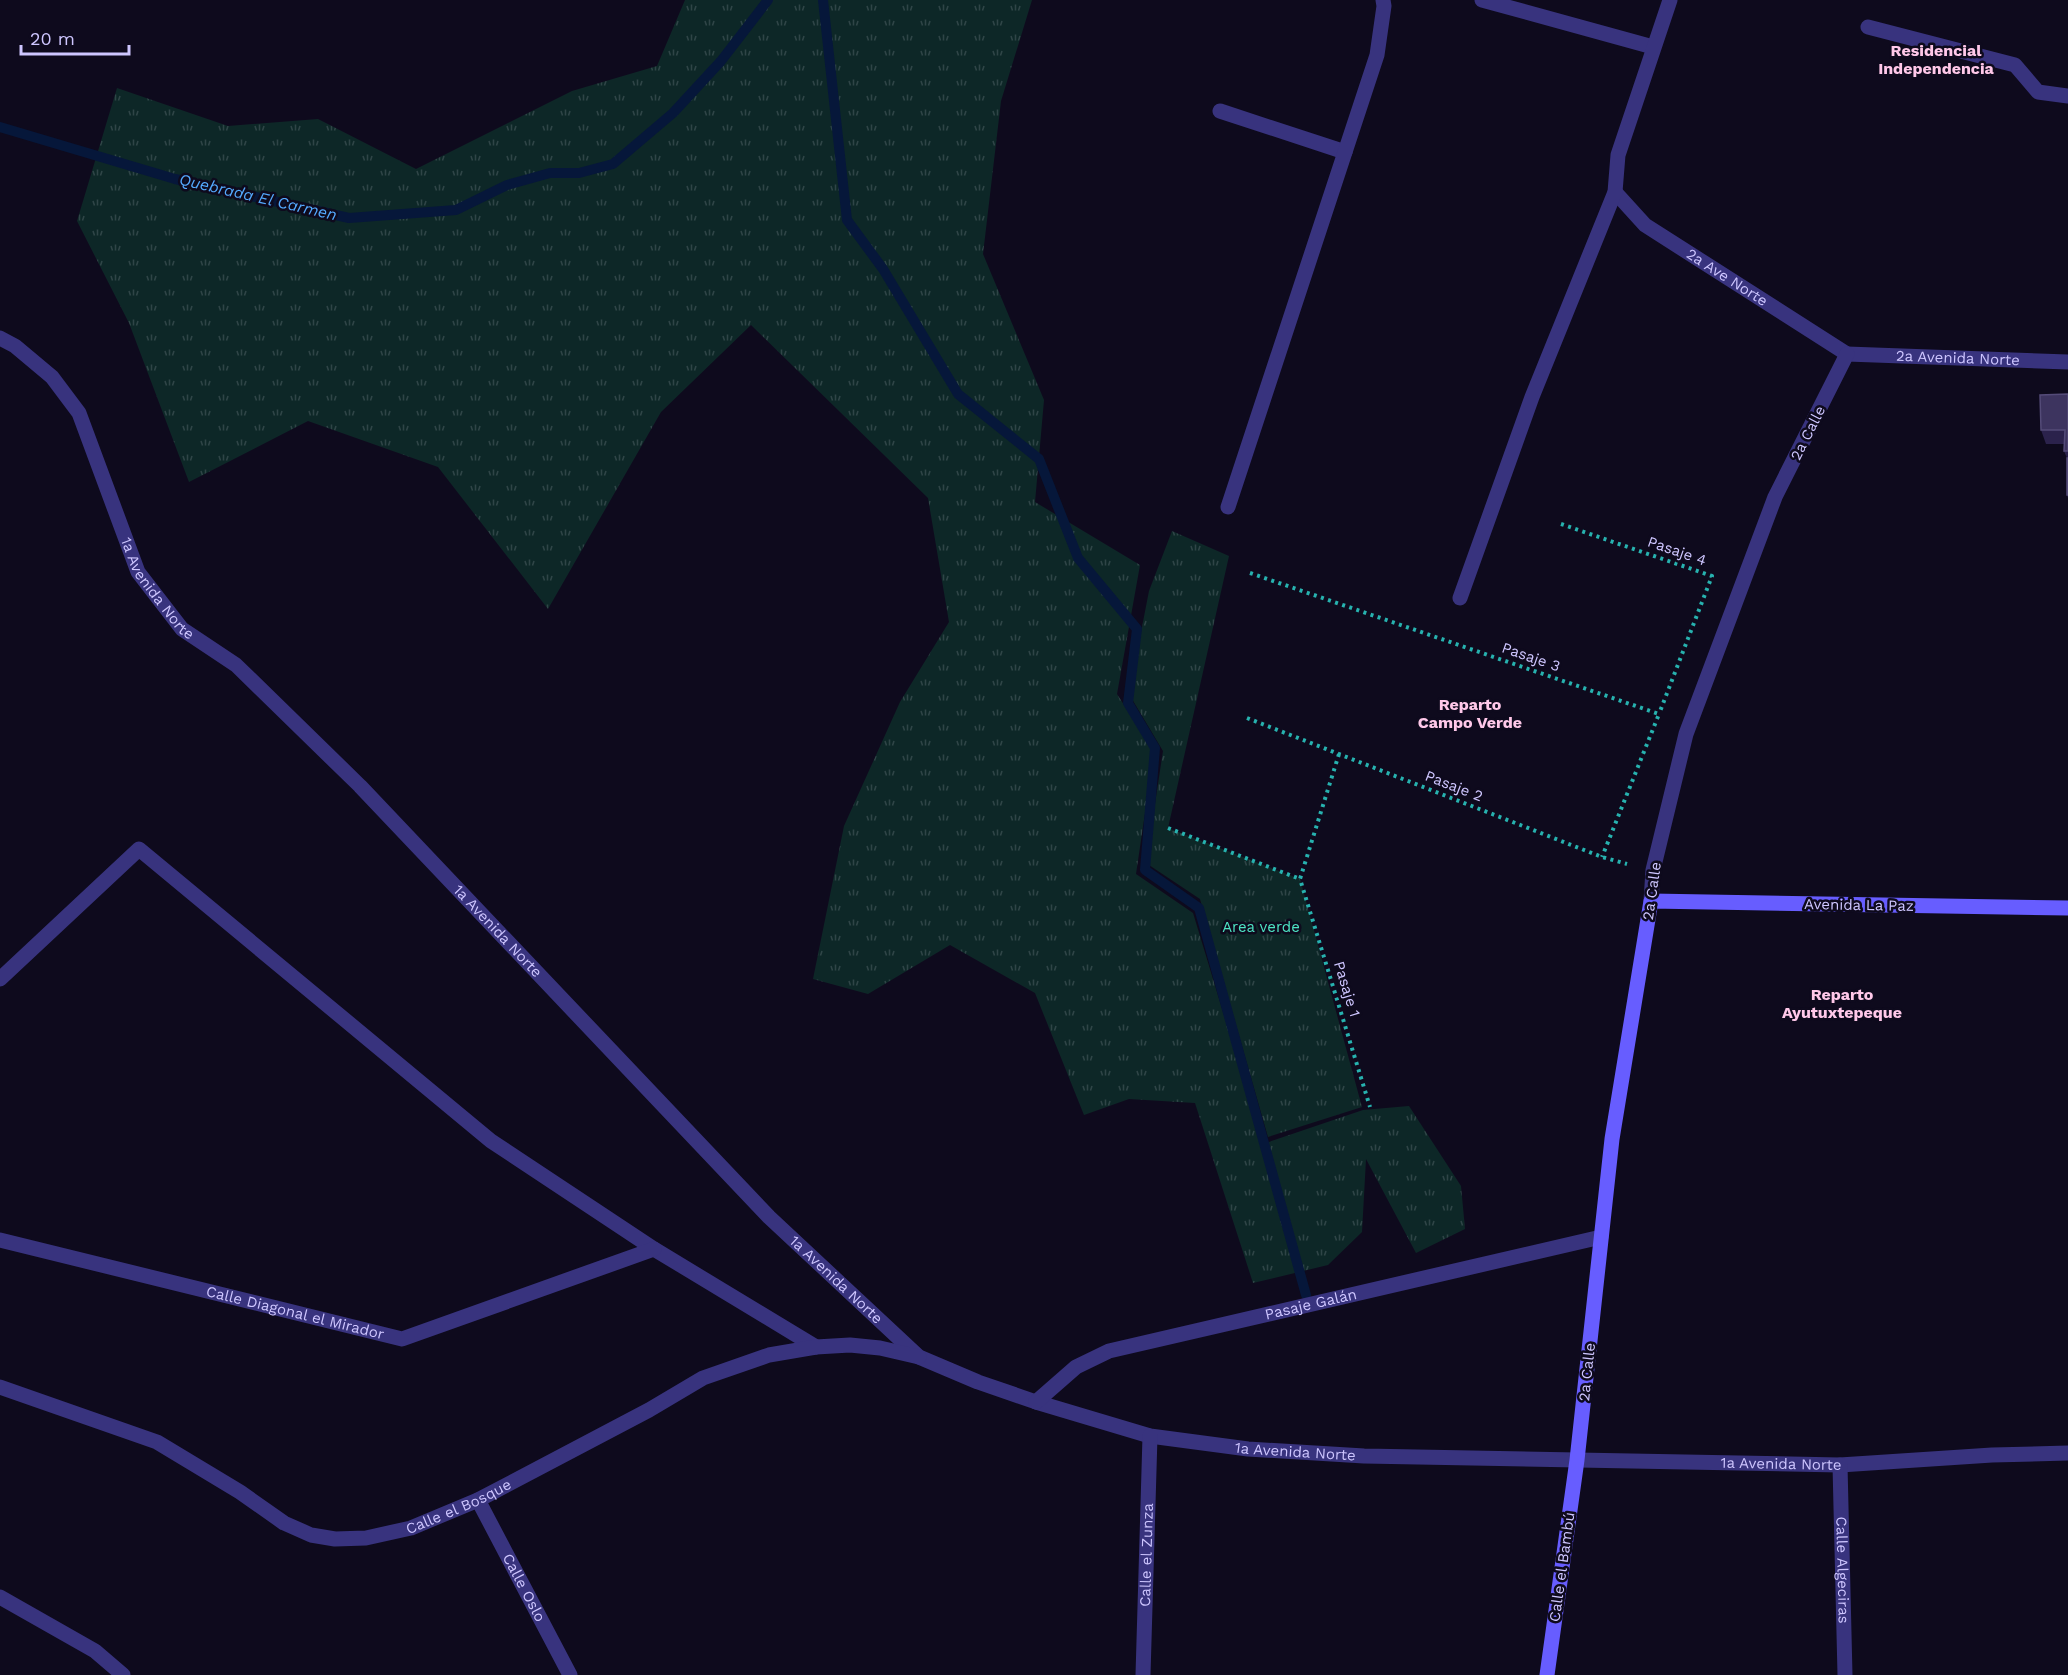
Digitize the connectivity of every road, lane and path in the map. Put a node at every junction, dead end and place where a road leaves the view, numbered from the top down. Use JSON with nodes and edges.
{"nodes":[{"id":1,"x":1383,"y":0,"type":"edge"},
{"id":2,"x":1482,"y":0,"type":"edge"},
{"id":3,"x":1670,"y":0,"type":"edge"},
{"id":4,"x":1868,"y":27,"type":"dead end"},
{"id":5,"x":1653,"y":47,"type":"junction"},
{"id":6,"x":2068,"y":96,"type":"edge"},
{"id":7,"x":1220,"y":111,"type":"dead end"},
{"id":8,"x":1345,"y":152,"type":"junction"},
{"id":9,"x":1615,"y":192,"type":"junction"},
{"id":10,"x":0,"y":338,"type":"edge"},
{"id":11,"x":7,"y":346,"type":"edge"},
{"id":12,"x":1847,"y":354,"type":"junction"},
{"id":13,"x":2068,"y":362,"type":"edge"},
{"id":14,"x":1228,"y":507,"type":"dead end"},
{"id":15,"x":1561,"y":524,"type":"dead end"},
{"id":16,"x":1250,"y":573,"type":"dead end"},
{"id":17,"x":1460,"y":598,"type":"dead end"},
{"id":18,"x":1659,"y":714,"type":"junction"},
{"id":19,"x":1247,"y":718,"type":"dead end"},
{"id":20,"x":1339,"y":754,"type":"junction"},
{"id":21,"x":1168,"y":828,"type":"dead end"},
{"id":22,"x":1602,"y":857,"type":"junction"},
{"id":23,"x":1653,"y":870,"type":"junction"},
{"id":24,"x":1300,"y":879,"type":"junction"},
{"id":25,"x":1651,"y":902,"type":"junction"},
{"id":26,"x":2068,"y":908,"type":"edge"},
{"id":27,"x":0,"y":979,"type":"edge"},
{"id":28,"x":1370,"y":1107,"type":"dead end"},
{"id":29,"x":1601,"y":1237,"type":"junction"},
{"id":30,"x":0,"y":1240,"type":"edge"},
{"id":31,"x":654,"y":1249,"type":"junction"},
{"id":32,"x":816,"y":1347,"type":"junction"},
{"id":33,"x":919,"y":1357,"type":"junction"},
{"id":34,"x":0,"y":1387,"type":"edge"},
{"id":35,"x":1036,"y":1402,"type":"junction"},
{"id":36,"x":1150,"y":1436,"type":"junction"},
{"id":37,"x":2068,"y":1453,"type":"edge"},
{"id":38,"x":1577,"y":1460,"type":"junction"},
{"id":39,"x":1840,"y":1465,"type":"junction"},
{"id":40,"x":478,"y":1500,"type":"junction"},
{"id":41,"x":0,"y":1597,"type":"edge"},
{"id":42,"x":123,"y":1675,"type":"edge"},
{"id":43,"x":570,"y":1675,"type":"edge"},
{"id":44,"x":1143,"y":1675,"type":"edge"},
{"id":45,"x":1547,"y":1675,"type":"edge"},
{"id":46,"x":1845,"y":1675,"type":"edge"}],
"edges":[{"from":1,"to":8,"type":"street"},
{"from":2,"to":5,"type":"street"},
{"from":3,"to":5,"type":"street"},
{"from":4,"to":6,"type":"street"},
{"from":5,"to":9,"type":"street"},
{"from":7,"to":8,"type":"street"},
{"from":8,"to":14,"type":"street"},
{"from":9,"to":12,"type":"street","name":"2a Ave Norte"},
{"from":9,"to":17,"type":"street"},
{"from":10,"to":11,"type":"street","name":"1a Avenida Norte"},
{"from":11,"to":33,"type":"street","name":"1a Avenida Norte"},
{"from":12,"to":13,"type":"street","name":"2a Avenida Norte"},
{"from":12,"to":23,"type":"street","name":"2a Calle"},
{"from":15,"to":18,"type":"path","name":"Pasaje 4"},
{"from":16,"to":18,"type":"path","name":"Pasaje 3"},
{"from":18,"to":22,"type":"path"},
{"from":19,"to":20,"type":"path","name":"Pasaje 2"},
{"from":20,"to":22,"type":"path","name":"Pasaje 2"},
{"from":20,"to":24,"type":"path"},
{"from":21,"to":24,"type":"path"},
{"from":22,"to":23,"type":"path","name":"Pasaje 2"},
{"from":23,"to":25,"type":"street","name":"2a Calle"},
{"from":24,"to":28,"type":"path","name":"Pasaje 1"},
{"from":25,"to":26,"type":"street","name":"Avenida La Paz"},
{"from":25,"to":29,"type":"street","name":"2a Calle"},
{"from":27,"to":31,"type":"street"},
{"from":29,"to":35,"type":"street","name":"Pasaje Galán"},
{"from":29,"to":38,"type":"street","name":"2a Calle"},
{"from":30,"to":31,"type":"street","name":"Calle Diagonal el Mirador"},
{"from":31,"to":32,"type":"street"},
{"from":32,"to":33,"type":"street","name":"Calle el Bosque"},
{"from":32,"to":40,"type":"street","name":"Calle el Bosque"},
{"from":33,"to":35,"type":"street","name":"1a Avenida Norte"},
{"from":34,"to":40,"type":"street","name":"Calle el Bosque"},
{"from":35,"to":36,"type":"street","name":"1a Avenida Norte"},
{"from":36,"to":38,"type":"street","name":"1a Avenida Norte"},
{"from":36,"to":44,"type":"street","name":"Calle el Zunza"},
{"from":37,"to":39,"type":"street","name":"1a Avenida Norte"},
{"from":38,"to":39,"type":"street","name":"1a Avenida Norte"},
{"from":38,"to":45,"type":"street","name":"Calle el Bambú"},
{"from":39,"to":46,"type":"street","name":"Calle Algeciras"},
{"from":40,"to":43,"type":"street","name":"Calle Oslo"},
{"from":41,"to":42,"type":"street"}]}
